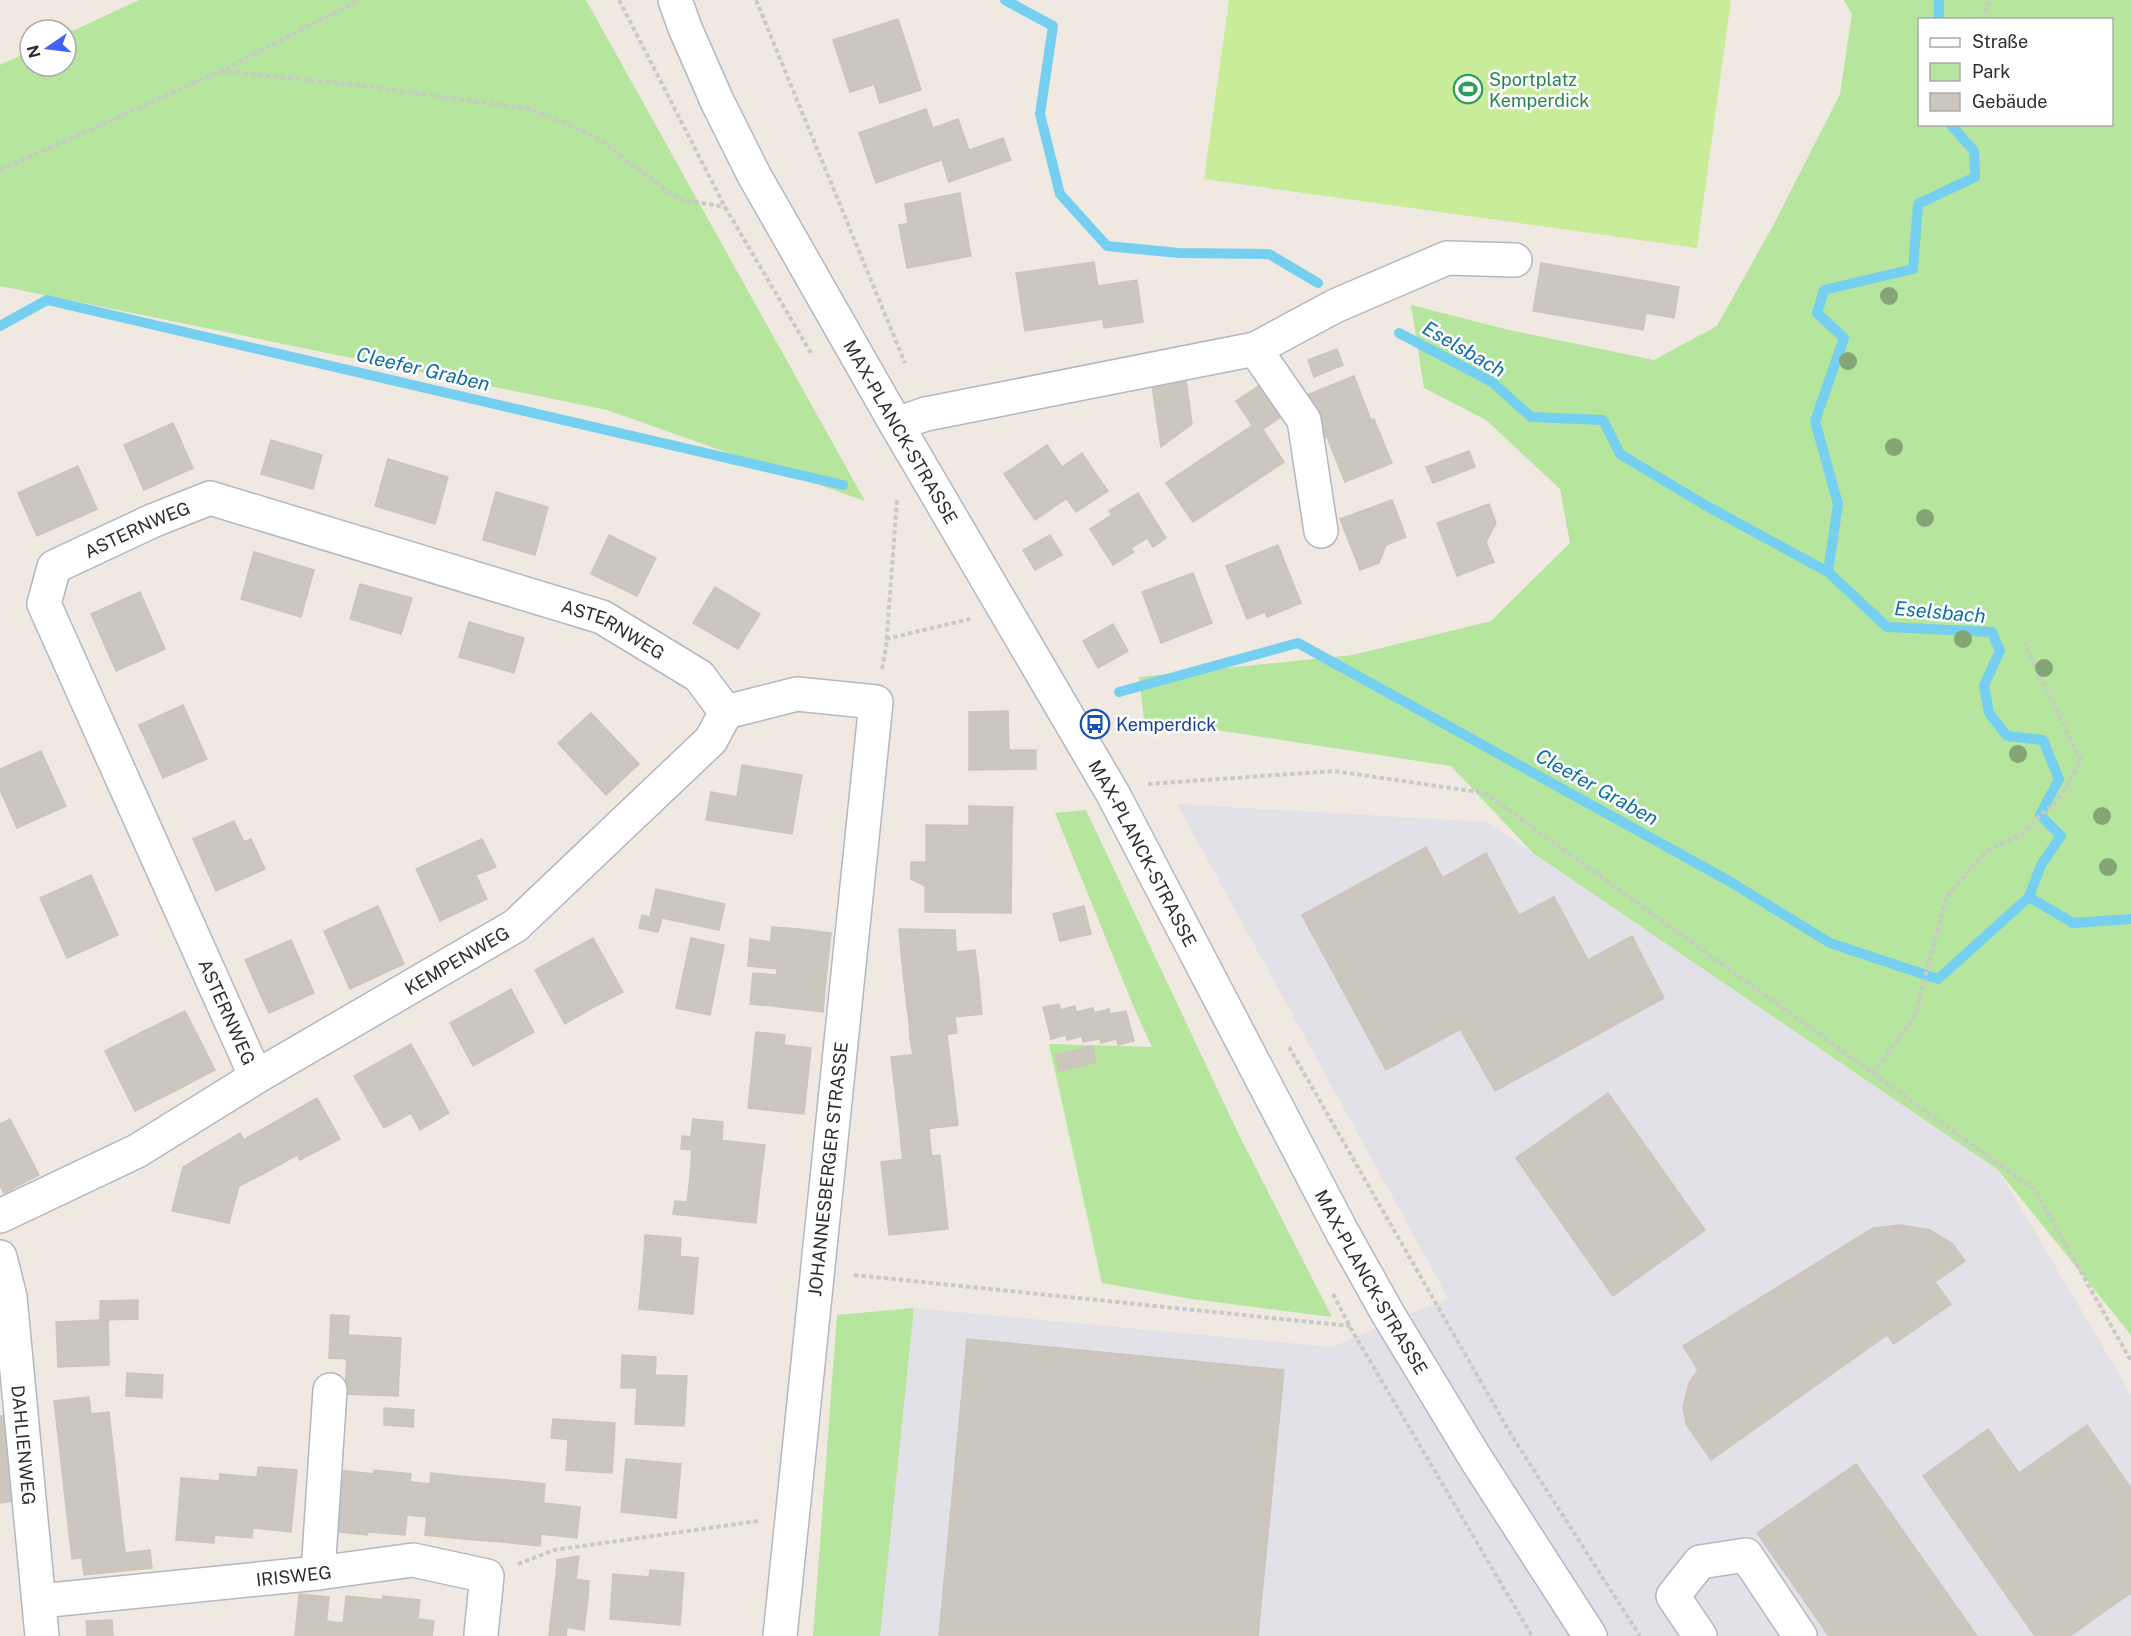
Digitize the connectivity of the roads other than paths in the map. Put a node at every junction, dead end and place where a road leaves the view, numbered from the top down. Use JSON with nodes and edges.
{"nodes":[{"id":1,"x":675,"y":0,"type":"edge"},
{"id":2,"x":1515,"y":260,"type":"dead end"},
{"id":3,"x":1256,"y":349,"type":"junction"},
{"id":4,"x":896,"y":424,"type":"junction"},
{"id":5,"x":1321,"y":531,"type":"dead end"},
{"id":6,"x":726,"y":712,"type":"junction"},
{"id":7,"x":256,"y":1077,"type":"junction"},
{"id":8,"x":0,"y":1216,"type":"edge"},
{"id":9,"x":0,"y":1257,"type":"edge"},
{"id":10,"x":330,"y":1390,"type":"dead end"},
{"id":11,"x":318,"y":1573,"type":"junction"},
{"id":12,"x":40,"y":1601,"type":"junction"},
{"id":13,"x":481,"y":1634,"type":"dead end"},
{"id":14,"x":42,"y":1636,"type":"edge"},
{"id":15,"x":780,"y":1636,"type":"edge"},
{"id":16,"x":1590,"y":1636,"type":"edge"},
{"id":17,"x":1700,"y":1636,"type":"edge"},
{"id":18,"x":1800,"y":1636,"type":"edge"}],
"edges":[{"from":1,"to":4,"type":"street","name":"MAX-PLANCK-STRASSE"},
{"from":2,"to":3,"type":"street"},
{"from":3,"to":4,"type":"street"},
{"from":3,"to":5,"type":"street"},
{"from":4,"to":16,"type":"street","name":"MAX-PLANCK-STRASSE"},
{"from":6,"to":7,"type":"street","name":"KEMPENWEG"},
{"from":6,"to":7,"type":"street","name":"ASTERNWEG"},
{"from":6,"to":15,"type":"street","name":"JOHANNESBERGER STRASSE"},
{"from":7,"to":8,"type":"street","name":"KEMPENWEG"},
{"from":9,"to":12,"type":"street","name":"DAHLIENWEG"},
{"from":10,"to":11,"type":"street"},
{"from":11,"to":12,"type":"street","name":"IRISWEG"},
{"from":11,"to":13,"type":"street","name":"IRISWEG"},
{"from":12,"to":14,"type":"street","name":"DAHLIENWEG"},
{"from":17,"to":18,"type":"street"}]}
